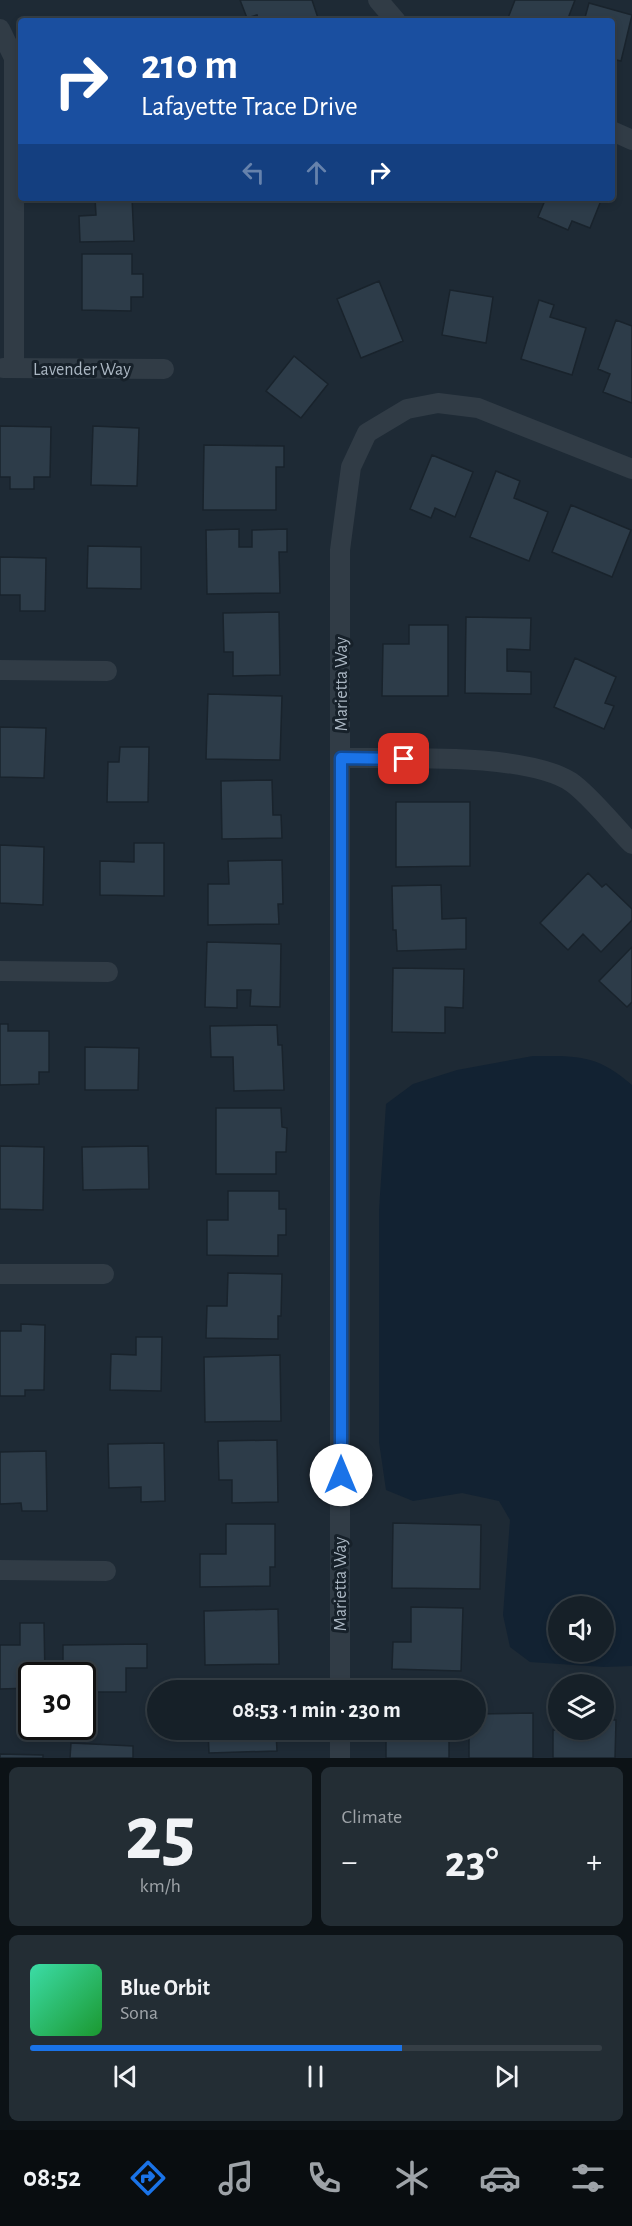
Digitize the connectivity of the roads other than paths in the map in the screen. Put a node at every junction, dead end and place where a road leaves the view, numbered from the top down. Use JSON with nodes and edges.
{"nodes":[{"id":1,"x":378,"y":0,"type":"edge"},
{"id":2,"x":393,"y":18,"type":"edge"},
{"id":3,"x":0,"y":29,"type":"edge"},
{"id":4,"x":615,"y":132,"type":"edge"},
{"id":5,"x":632,"y":140,"type":"edge"},
{"id":6,"x":7,"y":368,"type":"edge"},
{"id":7,"x":164,"y":369,"type":"dead end"},
{"id":8,"x":632,"y":469,"type":"edge"},
{"id":9,"x":0,"y":670,"type":"edge"},
{"id":10,"x":107,"y":671,"type":"dead end"},
{"id":11,"x":341,"y":758,"type":"junction"},
{"id":12,"x":632,"y":844,"type":"edge"},
{"id":13,"x":0,"y":971,"type":"edge"},
{"id":14,"x":108,"y":972,"type":"dead end"},
{"id":15,"x":0,"y":1274,"type":"edge"},
{"id":16,"x":104,"y":1274,"type":"dead end"},
{"id":17,"x":0,"y":1570,"type":"edge"},
{"id":18,"x":106,"y":1571,"type":"dead end"},
{"id":19,"x":340,"y":1680,"type":"edge"},
{"id":20,"x":340,"y":1740,"type":"edge"},
{"id":21,"x":340,"y":1758,"type":"edge"}],
"edges":[{"from":1,"to":2,"type":"street"},
{"from":3,"to":6,"type":"street"},
{"from":4,"to":5,"type":"street"},
{"from":6,"to":7,"type":"street","name":"Lavender Way"},
{"from":8,"to":11,"type":"street","name":"Marietta Way"},
{"from":9,"to":10,"type":"street"},
{"from":11,"to":12,"type":"street"},
{"from":11,"to":19,"type":"street","name":"Marietta Way"},
{"from":13,"to":14,"type":"street"},
{"from":15,"to":16,"type":"street"},
{"from":17,"to":18,"type":"street"},
{"from":20,"to":21,"type":"street"}]}
